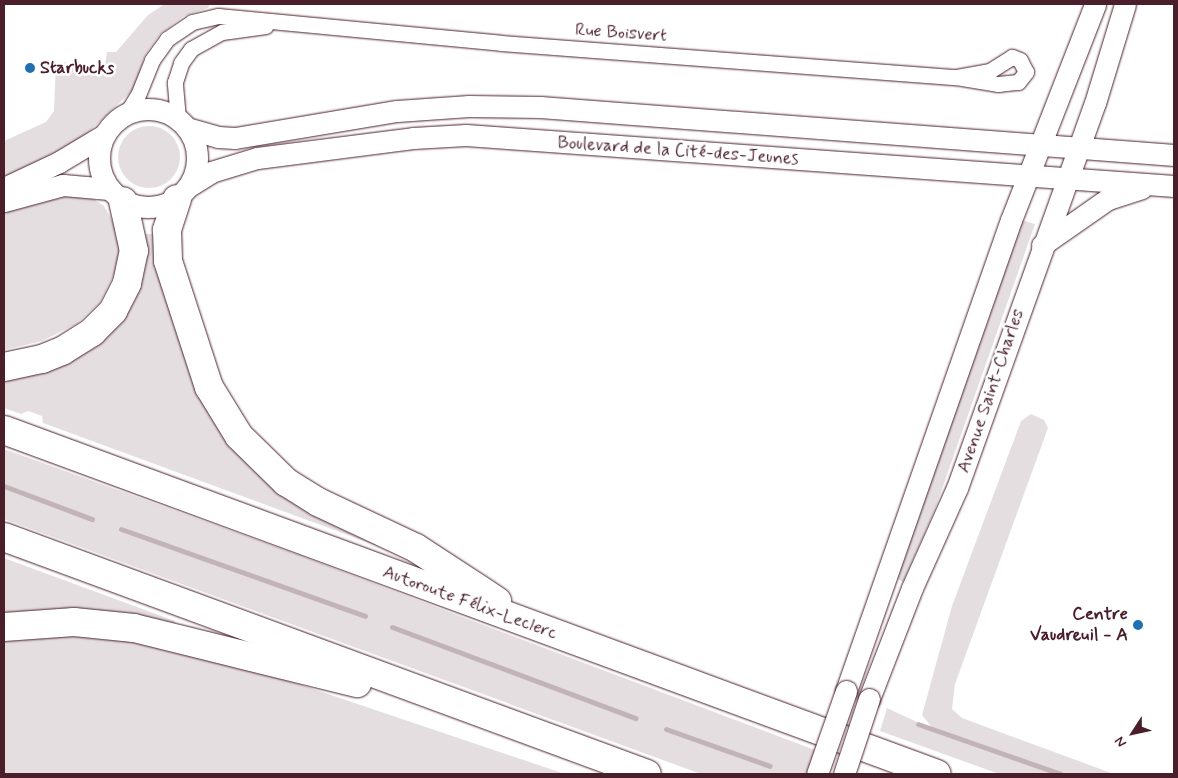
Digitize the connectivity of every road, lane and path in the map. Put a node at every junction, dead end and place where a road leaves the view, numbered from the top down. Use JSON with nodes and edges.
{"nodes":[{"id":1,"x":1095,"y":4,"type":"edge"},
{"id":2,"x":1125,"y":4,"type":"edge"},
{"id":3,"x":285,"y":24,"type":"junction"},
{"id":4,"x":956,"y":77,"type":"dead end"},
{"id":5,"x":126,"y":114,"type":"junction"},
{"id":6,"x":182,"y":123,"type":"junction"},
{"id":7,"x":104,"y":135,"type":"junction"},
{"id":8,"x":1040,"y":144,"type":"junction"},
{"id":9,"x":1079,"y":147,"type":"junction"},
{"id":10,"x":1174,"y":155,"type":"edge"},
{"id":11,"x":1028,"y":176,"type":"junction"},
{"id":12,"x":1066,"y":179,"type":"junction"},
{"id":13,"x":1149,"y":185,"type":"junction"},
{"id":14,"x":1174,"y":186,"type":"edge"},
{"id":15,"x":4,"y":188,"type":"edge"},
{"id":16,"x":183,"y":192,"type":"junction"},
{"id":17,"x":116,"y":195,"type":"junction"},
{"id":18,"x":4,"y":201,"type":"edge"},
{"id":19,"x":1042,"y":245,"type":"junction"},
{"id":20,"x":4,"y":367,"type":"edge"},
{"id":21,"x":4,"y":430,"type":"edge"},
{"id":22,"x":4,"y":537,"type":"edge"},
{"id":23,"x":4,"y":627,"type":"edge"},
{"id":24,"x":538,"y":628,"type":"junction"},
{"id":25,"x":476,"y":711,"type":"junction"},
{"id":26,"x":648,"y":774,"type":"edge"},
{"id":27,"x":817,"y":774,"type":"edge"},
{"id":28,"x":844,"y":774,"type":"edge"},
{"id":29,"x":937,"y":774,"type":"edge"}],
"edges":[{"from":1,"to":8,"type":"main road"},
{"from":2,"to":9,"type":"main road","name":"Avenue Saint-Charles"},
{"from":3,"to":4,"type":"street","name":"Rue Boisvert"},
{"from":3,"to":5,"type":"street","name":"Rue Boisvert"},
{"from":3,"to":6,"type":"street","name":"Rue Boisvert"},
{"from":5,"to":6,"type":"main road"},
{"from":5,"to":7,"type":"main road"},
{"from":6,"to":8,"type":"main road","name":"Boulevard de la Cité-des-Jeunes"},
{"from":6,"to":16,"type":"main road"},
{"from":7,"to":15,"type":"main road"},
{"from":7,"to":17,"type":"main road"},
{"from":8,"to":9,"type":"main road","name":"Boulevard de la Cité-des-Jeunes"},
{"from":8,"to":11,"type":"main road"},
{"from":9,"to":10,"type":"main road","name":"Boulevard de la Cité-des-Jeunes"},
{"from":9,"to":12,"type":"main road","name":"Avenue Saint-Charles"},
{"from":11,"to":12,"type":"main road","name":"Boulevard de la Cité-des-Jeunes"},
{"from":11,"to":16,"type":"main road","name":"Boulevard de la Cité-des-Jeunes"},
{"from":11,"to":27,"type":"main road","bridge":true},
{"from":12,"to":13,"type":"main road","name":"Boulevard de la Cité-des-Jeunes"},
{"from":12,"to":19,"type":"main road","name":"Avenue Saint-Charles"},
{"from":13,"to":14,"type":"main road","name":"Boulevard de la Cité-des-Jeunes"},
{"from":13,"to":19,"type":"main road"},
{"from":16,"to":17,"type":"main road"},
{"from":16,"to":24,"type":"highway"},
{"from":17,"to":18,"type":"main road"},
{"from":17,"to":20,"type":"highway"},
{"from":19,"to":28,"type":"main road","name":"Avenue Saint-Charles","bridge":true},
{"from":21,"to":24,"type":"highway","name":"Autoroute Félix-Leclerc"},
{"from":22,"to":25,"type":"highway"},
{"from":23,"to":25,"type":"highway"},
{"from":24,"to":29,"type":"highway","name":"Autoroute Félix-Leclerc"},
{"from":25,"to":26,"type":"highway"}]}
